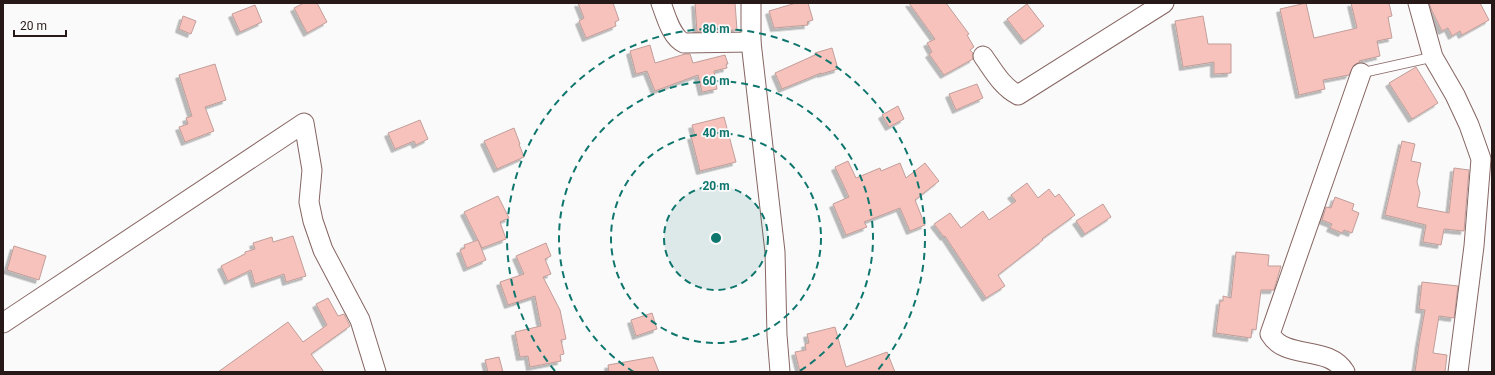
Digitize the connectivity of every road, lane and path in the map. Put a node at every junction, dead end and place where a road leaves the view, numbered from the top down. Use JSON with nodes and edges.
{"nodes":[{"id":1,"x":661,"y":3,"type":"edge"},
{"id":2,"x":751,"y":3,"type":"edge"},
{"id":3,"x":1162,"y":3,"type":"edge"},
{"id":4,"x":1418,"y":3,"type":"edge"},
{"id":5,"x":751,"y":42,"type":"junction"},
{"id":6,"x":983,"y":56,"type":"dead end"},
{"id":7,"x":1433,"y":57,"type":"junction"},
{"id":8,"x":1361,"y":73,"type":"joint"},
{"id":9,"x":3,"y":323,"type":"edge"},
{"id":10,"x":376,"y":372,"type":"edge"},
{"id":11,"x":780,"y":372,"type":"edge"},
{"id":12,"x":1345,"y":372,"type":"edge"},
{"id":13,"x":1458,"y":372,"type":"edge"}],
"edges":[{"from":1,"to":5,"type":"street"},
{"from":2,"to":5,"type":"street"},
{"from":3,"to":6,"type":"street"},
{"from":4,"to":7,"type":"street"},
{"from":5,"to":11,"type":"street"},
{"from":7,"to":8,"type":"lane"},
{"from":7,"to":13,"type":"street"},
{"from":8,"to":12,"type":"street"},
{"from":9,"to":10,"type":"street"}]}
